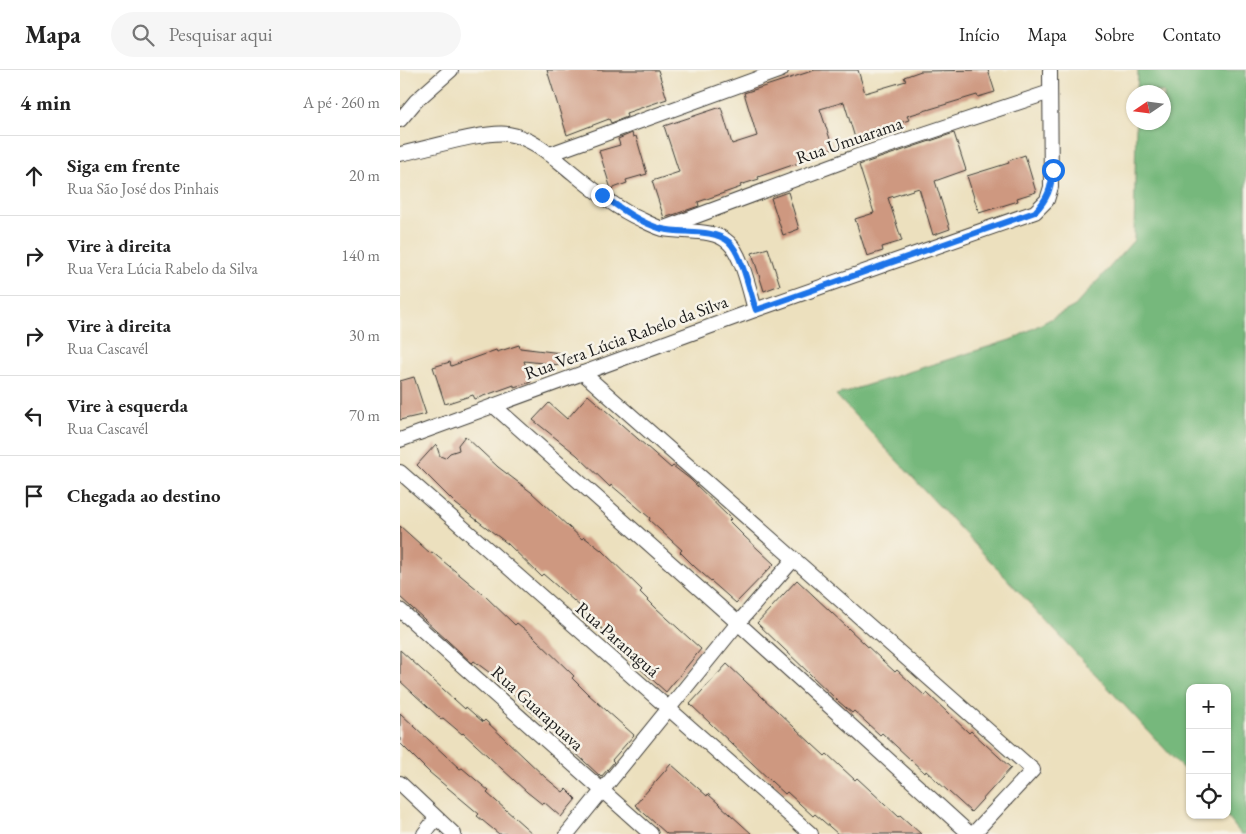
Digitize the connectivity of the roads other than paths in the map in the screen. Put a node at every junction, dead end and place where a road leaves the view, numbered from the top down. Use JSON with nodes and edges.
{"nodes":[{"id":1,"x":451,"y":70,"type":"edge"},
{"id":2,"x":781,"y":70,"type":"edge"},
{"id":3,"x":1050,"y":70,"type":"edge"},
{"id":4,"x":1050,"y":92,"type":"junction"},
{"id":5,"x":400,"y":120,"type":"edge"},
{"id":6,"x":400,"y":154,"type":"edge"},
{"id":7,"x":550,"y":154,"type":"junction"},
{"id":8,"x":662,"y":229,"type":"junction"},
{"id":9,"x":756,"y":310,"type":"junction"},
{"id":10,"x":583,"y":373,"type":"junction"},
{"id":11,"x":494,"y":406,"type":"junction"},
{"id":12,"x":400,"y":440,"type":"edge"},
{"id":13,"x":400,"y":472,"type":"edge"},
{"id":14,"x":793,"y":560,"type":"junction"},
{"id":15,"x":400,"y":610,"type":"edge"},
{"id":16,"x":738,"y":623,"type":"junction"},
{"id":17,"x":668,"y":709,"type":"junction"},
{"id":18,"x":400,"y":783,"type":"edge"},
{"id":19,"x":602,"y":790,"type":"junction"},
{"id":20,"x":436,"y":818,"type":"junction"},
{"id":21,"x":424,"y":834,"type":"edge"},
{"id":22,"x":454,"y":834,"type":"edge"},
{"id":23,"x":567,"y":834,"type":"edge"},
{"id":24,"x":651,"y":834,"type":"edge"},
{"id":25,"x":811,"y":834,"type":"edge"},
{"id":26,"x":972,"y":834,"type":"edge"}],
"edges":[{"from":1,"to":5,"type":"street"},
{"from":2,"to":7,"type":"street"},
{"from":3,"to":4,"type":"street"},
{"from":4,"to":8,"type":"street","name":"Rua Umuarama"},
{"from":4,"to":9,"type":"street","name":"Rua Vera Lúcia Rabelo da Silva"},
{"from":6,"to":7,"type":"street"},
{"from":7,"to":8,"type":"street"},
{"from":8,"to":9,"type":"street"},
{"from":9,"to":10,"type":"street","name":"Rua Vera Lúcia Rabelo da Silva"},
{"from":10,"to":11,"type":"street","name":"Rua Vera Lúcia Rabelo da Silva"},
{"from":10,"to":14,"type":"street"},
{"from":11,"to":12,"type":"street","name":"Rua Vera Lúcia Rabelo da Silva"},
{"from":11,"to":16,"type":"street"},
{"from":13,"to":17,"type":"street","name":"Rua Paranaguá"},
{"from":14,"to":16,"type":"street"},
{"from":14,"to":26,"type":"street"},
{"from":15,"to":19,"type":"street","name":"Rua Guarapuava"},
{"from":16,"to":17,"type":"street"},
{"from":16,"to":26,"type":"street"},
{"from":17,"to":19,"type":"street"},
{"from":17,"to":25,"type":"street","name":"Rua Paranaguá"},
{"from":18,"to":20,"type":"street"},
{"from":19,"to":23,"type":"street"},
{"from":19,"to":24,"type":"street","name":"Rua Guarapuava"},
{"from":20,"to":21,"type":"street"},
{"from":20,"to":22,"type":"street"}]}
